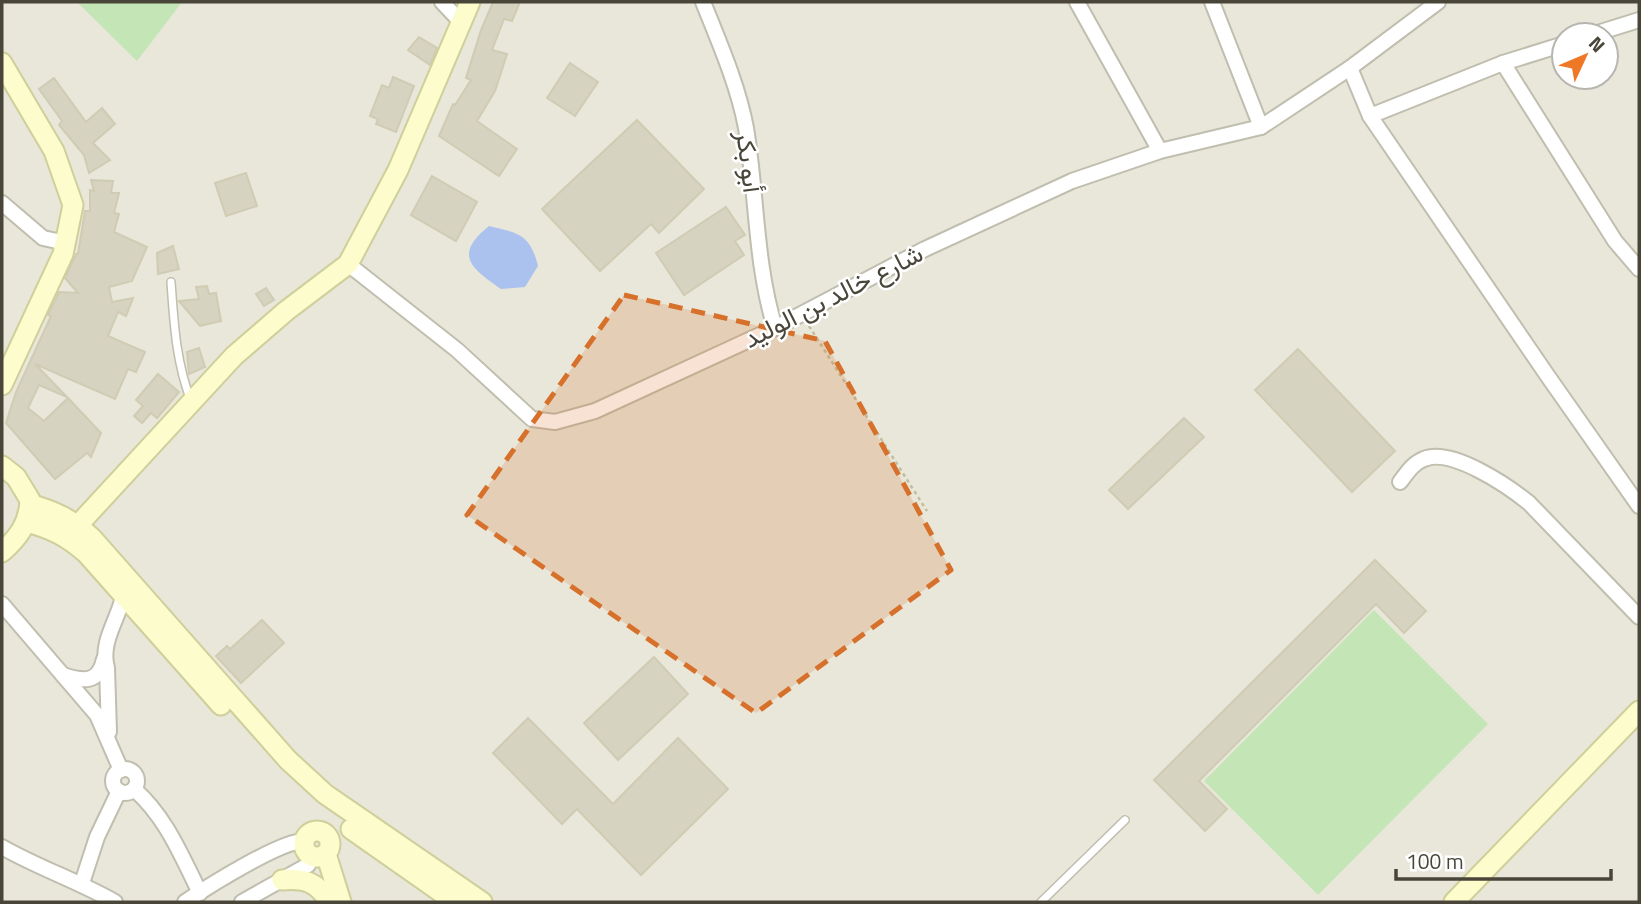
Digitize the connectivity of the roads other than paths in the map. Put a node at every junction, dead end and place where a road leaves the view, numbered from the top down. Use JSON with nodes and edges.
{"nodes":[{"id":1,"x":442,"y":2,"type":"edge"},
{"id":2,"x":470,"y":2,"type":"edge"},
{"id":3,"x":703,"y":2,"type":"edge"},
{"id":4,"x":1077,"y":2,"type":"edge"},
{"id":5,"x":1212,"y":2,"type":"edge"},
{"id":6,"x":1438,"y":2,"type":"edge"},
{"id":7,"x":1639,"y":20,"type":"edge"},
{"id":8,"x":461,"y":22,"type":"junction"},
{"id":9,"x":1620,"y":26,"type":"edge"},
{"id":10,"x":1550,"y":48,"type":"edge"},
{"id":11,"x":2,"y":63,"type":"edge"},
{"id":12,"x":1503,"y":63,"type":"junction"},
{"id":13,"x":1350,"y":68,"type":"junction"},
{"id":14,"x":1370,"y":116,"type":"junction"},
{"id":15,"x":1261,"y":127,"type":"junction"},
{"id":16,"x":1160,"y":151,"type":"junction"},
{"id":17,"x":2,"y":203,"type":"edge"},
{"id":18,"x":66,"y":243,"type":"junction"},
{"id":19,"x":348,"y":264,"type":"junction"},
{"id":20,"x":1639,"y":269,"type":"edge"},
{"id":21,"x":170,"y":282,"type":"dead end"},
{"id":22,"x":775,"y":328,"type":"junction"},
{"id":23,"x":2,"y":385,"type":"edge"},
{"id":24,"x":191,"y":402,"type":"junction"},
{"id":25,"x":2,"y":466,"type":"edge"},
{"id":26,"x":1400,"y":482,"type":"dead end"},
{"id":27,"x":1639,"y":506,"type":"edge"},
{"id":28,"x":28,"y":513,"type":"junction"},
{"id":29,"x":72,"y":530,"type":"junction"},
{"id":30,"x":2,"y":552,"type":"edge"},
{"id":31,"x":125,"y":586,"type":"junction"},
{"id":32,"x":2,"y":604,"type":"edge"},
{"id":33,"x":1639,"y":617,"type":"edge"},
{"id":34,"x":104,"y":659,"type":"junction"},
{"id":35,"x":64,"y":675,"type":"junction"},
{"id":36,"x":1639,"y":711,"type":"edge"},
{"id":37,"x":111,"y":746,"type":"junction"},
{"id":38,"x":126,"y":790,"type":"junction"},
{"id":39,"x":334,"y":819,"type":"junction"},
{"id":40,"x":1125,"y":820,"type":"dead end"},
{"id":41,"x":2,"y":847,"type":"edge"},
{"id":42,"x":309,"y":851,"type":"junction"},
{"id":43,"x":297,"y":877,"type":"junction"},
{"id":44,"x":82,"y":883,"type":"junction"},
{"id":45,"x":200,"y":893,"type":"junction"},
{"id":46,"x":115,"y":902,"type":"edge"},
{"id":47,"x":184,"y":902,"type":"edge"},
{"id":48,"x":242,"y":902,"type":"edge"},
{"id":49,"x":329,"y":902,"type":"edge"},
{"id":50,"x":341,"y":902,"type":"edge"},
{"id":51,"x":455,"y":902,"type":"edge"},
{"id":52,"x":482,"y":902,"type":"edge"},
{"id":53,"x":1041,"y":902,"type":"edge"},
{"id":54,"x":1454,"y":902,"type":"edge"}],
"edges":[{"from":1,"to":8,"type":"street"},
{"from":2,"to":8,"type":"main road"},
{"from":3,"to":22,"type":"street","name":"أبو بكر"},
{"from":4,"to":16,"type":"street"},
{"from":5,"to":15,"type":"street"},
{"from":6,"to":13,"type":"street","name":"شارع خالد بن الوليد"},
{"from":7,"to":9,"type":"street"},
{"from":8,"to":19,"type":"main road"},
{"from":10,"to":12,"type":"street"},
{"from":11,"to":18,"type":"main road"},
{"from":12,"to":14,"type":"street"},
{"from":12,"to":20,"type":"street"},
{"from":13,"to":14,"type":"street"},
{"from":13,"to":15,"type":"street","name":"شارع خالد بن الوليد"},
{"from":14,"to":27,"type":"street"},
{"from":15,"to":16,"type":"street","name":"شارع خالد بن الوليد"},
{"from":16,"to":22,"type":"street","name":"شارع خالد بن الوليد"},
{"from":17,"to":18,"type":"street"},
{"from":18,"to":23,"type":"main road"},
{"from":19,"to":22,"type":"street","name":"شارع خالد بن الوليد"},
{"from":19,"to":24,"type":"main road"},
{"from":21,"to":24,"type":"lane"},
{"from":24,"to":29,"type":"main road"},
{"from":25,"to":28,"type":"main road"},
{"from":26,"to":33,"type":"street"},
{"from":28,"to":29,"type":"main road"},
{"from":28,"to":30,"type":"main road"},
{"from":29,"to":31,"type":"main road"},
{"from":31,"to":34,"type":"street"},
{"from":31,"to":39,"type":"main road"},
{"from":32,"to":35,"type":"street"},
{"from":34,"to":35,"type":"street"},
{"from":34,"to":37,"type":"street"},
{"from":35,"to":37,"type":"street"},
{"from":36,"to":54,"type":"main road"},
{"from":37,"to":38,"type":"street"},
{"from":38,"to":44,"type":"street"},
{"from":38,"to":45,"type":"street"},
{"from":39,"to":42,"type":"main road"},
{"from":39,"to":51,"type":"main road"},
{"from":39,"to":52,"type":"main road"},
{"from":40,"to":53,"type":"lane"},
{"from":41,"to":44,"type":"street"},
{"from":42,"to":43,"type":"main road"},
{"from":42,"to":43,"type":"street"},
{"from":42,"to":45,"type":"street"},
{"from":42,"to":50,"type":"main road"},
{"from":43,"to":48,"type":"street"},
{"from":43,"to":49,"type":"main road"},
{"from":44,"to":46,"type":"street"},
{"from":45,"to":47,"type":"street"}]}
